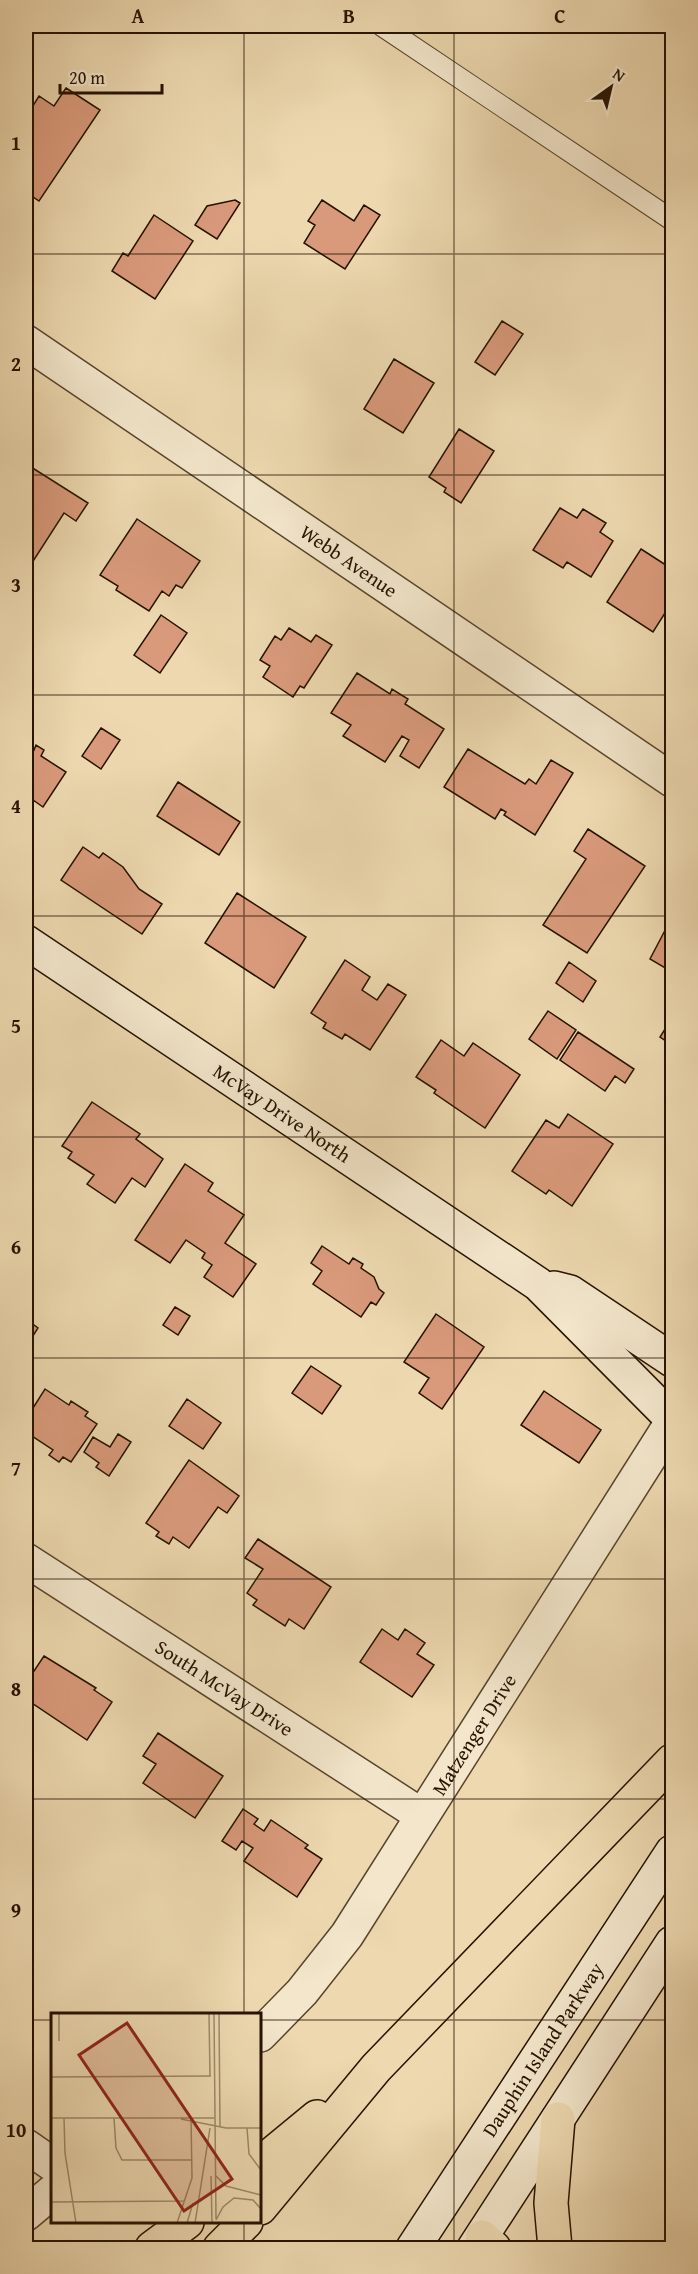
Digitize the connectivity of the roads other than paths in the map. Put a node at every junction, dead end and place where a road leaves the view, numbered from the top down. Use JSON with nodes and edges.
{"nodes":[{"id":1,"x":382,"y":26,"type":"edge"},
{"id":2,"x":672,"y":220,"type":"edge"},
{"id":3,"x":26,"y":342,"type":"edge"},
{"id":4,"x":672,"y":780,"type":"edge"},
{"id":5,"x":26,"y":942,"type":"edge"},
{"id":6,"x":538,"y":1284,"type":"junction"},
{"id":7,"x":672,"y":1360,"type":"edge"},
{"id":8,"x":672,"y":1421,"type":"edge"},
{"id":9,"x":26,"y":1560,"type":"edge"},
{"id":10,"x":672,"y":1761,"type":"edge"},
{"id":11,"x":421,"y":1815,"type":"junction"},
{"id":12,"x":672,"y":1852,"type":"edge"},
{"id":13,"x":672,"y":1943,"type":"edge"},
{"id":14,"x":261,"y":2034,"type":"edge"},
{"id":15,"x":376,"y":2068,"type":"junction"},
{"id":16,"x":558,"y":2119,"type":"junction"},
{"id":17,"x":26,"y":2146,"type":"edge"},
{"id":18,"x":261,"y":2162,"type":"edge"},
{"id":19,"x":51,"y":2163,"type":"edge"},
{"id":20,"x":51,"y":2193,"type":"edge"},
{"id":21,"x":261,"y":2207,"type":"edge"},
{"id":22,"x":26,"y":2214,"type":"edge"},
{"id":23,"x":186,"y":2223,"type":"edge"},
{"id":24,"x":245,"y":2223,"type":"edge"},
{"id":25,"x":483,"y":2245,"type":"edge"},
{"id":26,"x":152,"y":2248,"type":"edge"},
{"id":27,"x":220,"y":2248,"type":"edge"},
{"id":28,"x":414,"y":2248,"type":"edge"},
{"id":29,"x":555,"y":2248,"type":"edge"}],
"edges":[{"from":1,"to":2,"type":"lane"},
{"from":3,"to":4,"type":"street","name":"Webb Avenue"},
{"from":5,"to":6,"type":"street","name":"McVay Drive North"},
{"from":6,"to":7,"type":"street","name":"McVay Drive North"},
{"from":6,"to":8,"type":"street","name":"McVay Drive North"},
{"from":8,"to":11,"type":"street","name":"Matzenger Drive"},
{"from":9,"to":11,"type":"street","name":"South McVay Drive"},
{"from":10,"to":15,"type":"highway"},
{"from":11,"to":14,"type":"street","name":"Matzenger Drive"},
{"from":12,"to":28,"type":"street","name":"Dauphin Island Parkway"},
{"from":13,"to":16,"type":"street"},
{"from":15,"to":18,"type":"highway"},
{"from":15,"to":21,"type":"highway"},
{"from":16,"to":25,"type":"street"},
{"from":16,"to":29,"type":"highway"},
{"from":17,"to":19,"type":"street"},
{"from":20,"to":22,"type":"street"},
{"from":23,"to":26,"type":"highway"},
{"from":24,"to":27,"type":"highway"}]}
